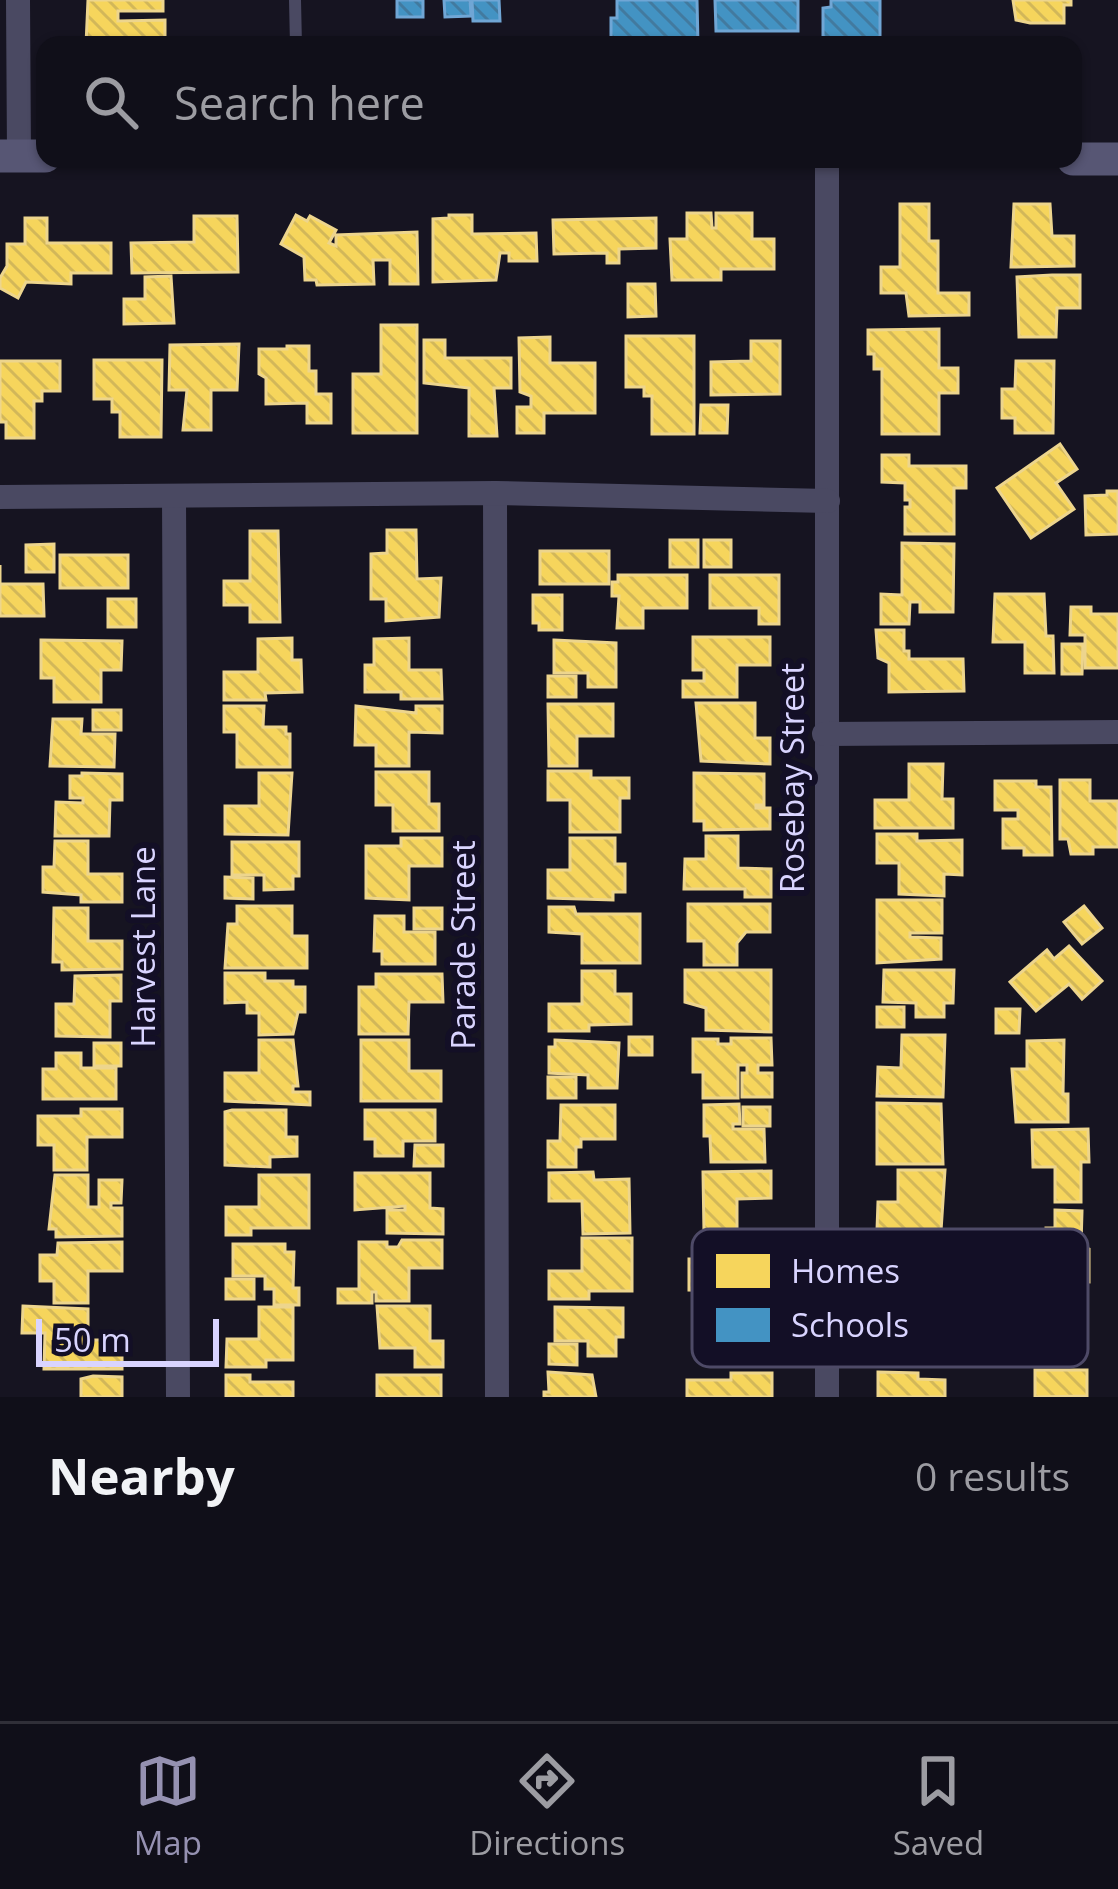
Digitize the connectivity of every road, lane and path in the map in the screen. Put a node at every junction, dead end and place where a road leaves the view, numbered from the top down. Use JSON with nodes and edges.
{"nodes":[{"id":1,"x":18,"y":0,"type":"edge"},
{"id":2,"x":296,"y":0,"type":"edge"},
{"id":3,"x":296,"y":36,"type":"edge"},
{"id":4,"x":21,"y":156,"type":"edge"},
{"id":5,"x":1082,"y":159,"type":"edge"},
{"id":6,"x":1118,"y":159,"type":"edge"},
{"id":7,"x":826,"y":168,"type":"edge"},
{"id":8,"x":495,"y":494,"type":"junction"},
{"id":9,"x":174,"y":496,"type":"junction"},
{"id":10,"x":0,"y":497,"type":"edge"},
{"id":11,"x":828,"y":502,"type":"junction"},
{"id":12,"x":1118,"y":732,"type":"edge"},
{"id":13,"x":824,"y":734,"type":"junction"},
{"id":14,"x":826,"y":1229,"type":"edge"},
{"id":15,"x":827,"y":1367,"type":"edge"},
{"id":16,"x":178,"y":1397,"type":"edge"},
{"id":17,"x":497,"y":1397,"type":"edge"},
{"id":18,"x":827,"y":1397,"type":"edge"}],
"edges":[{"from":1,"to":4,"type":"street"},
{"from":2,"to":3,"type":"lane"},
{"from":5,"to":6,"type":"street"},
{"from":7,"to":11,"type":"street","name":"Rosebay Street"},
{"from":8,"to":9,"type":"street"},
{"from":8,"to":11,"type":"street"},
{"from":8,"to":17,"type":"street","name":"Parade Street"},
{"from":9,"to":10,"type":"street"},
{"from":9,"to":16,"type":"street","name":"Harvest Lane"},
{"from":11,"to":13,"type":"street","name":"Rosebay Street"},
{"from":12,"to":13,"type":"street"},
{"from":13,"to":14,"type":"street","name":"Rosebay Street"},
{"from":15,"to":18,"type":"street","name":"Rosebay Street"}]}
